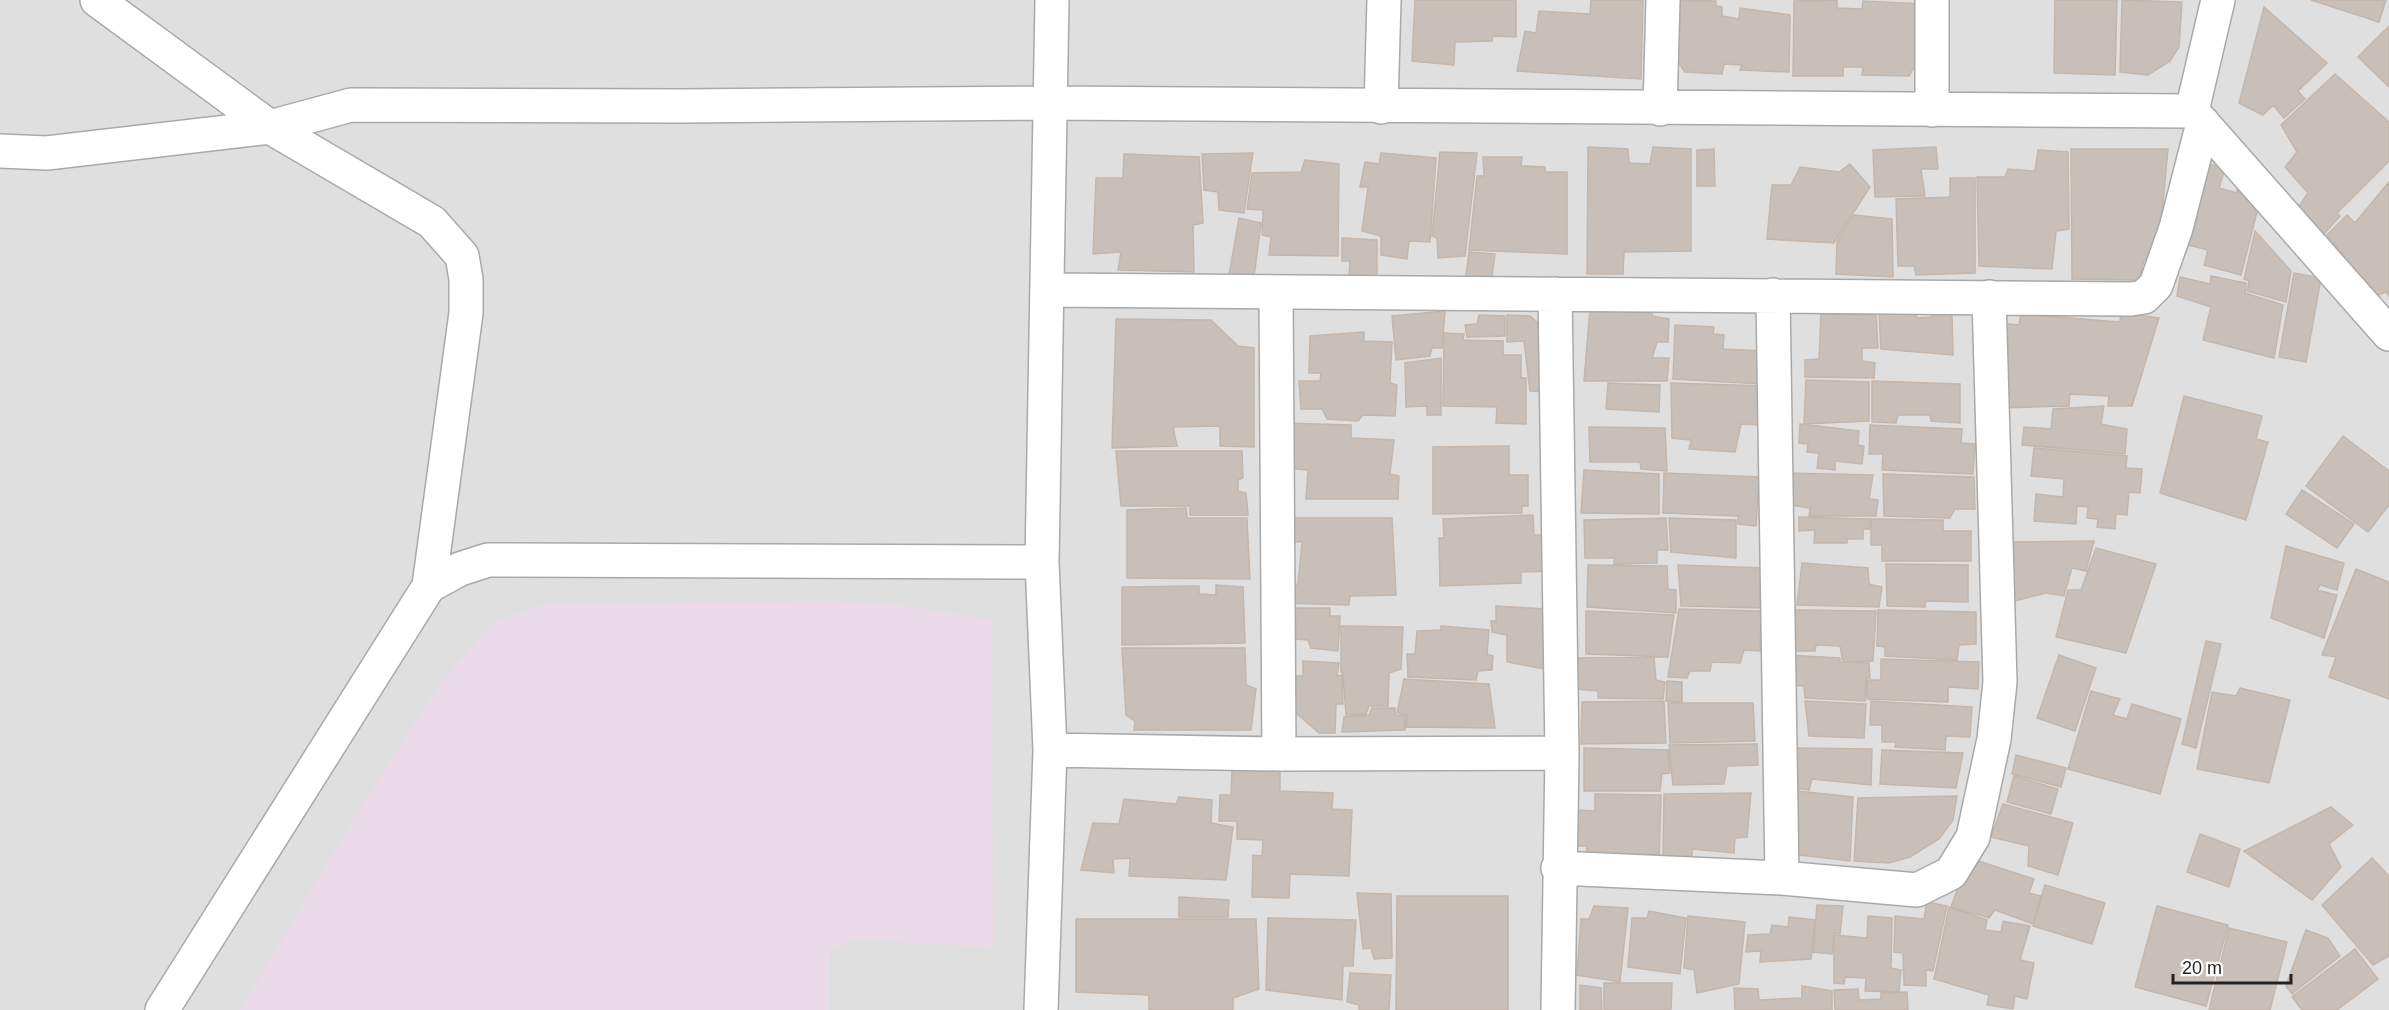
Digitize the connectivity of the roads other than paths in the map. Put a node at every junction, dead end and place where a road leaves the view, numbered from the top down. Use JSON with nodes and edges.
{"nodes":[{"id":1,"x":97,"y":0,"type":"edge"},
{"id":2,"x":1052,"y":0,"type":"edge"},
{"id":3,"x":1384,"y":0,"type":"edge"},
{"id":4,"x":1663,"y":0,"type":"edge"},
{"id":5,"x":1932,"y":0,"type":"edge"},
{"id":6,"x":2218,"y":0,"type":"edge"},
{"id":7,"x":1050,"y":103,"type":"junction"},
{"id":8,"x":1381,"y":107,"type":"junction"},
{"id":9,"x":1660,"y":109,"type":"junction"},
{"id":10,"x":1932,"y":110,"type":"junction"},
{"id":11,"x":2198,"y":117,"type":"junction"},
{"id":12,"x":270,"y":127,"type":"junction"},
{"id":13,"x":0,"y":151,"type":"edge"},
{"id":14,"x":1047,"y":290,"type":"junction"},
{"id":15,"x":1276,"y":292,"type":"junction"},
{"id":16,"x":1555,"y":294,"type":"junction"},
{"id":17,"x":1773,"y":295,"type":"junction"},
{"id":18,"x":1989,"y":297,"type":"junction"},
{"id":19,"x":2389,"y":334,"type":"edge"},
{"id":20,"x":1042,"y":562,"type":"junction"},
{"id":21,"x":429,"y":586,"type":"junction"},
{"id":22,"x":1050,"y":750,"type":"junction"},
{"id":23,"x":1562,"y":753,"type":"junction"},
{"id":24,"x":1279,"y":754,"type":"junction"},
{"id":25,"x":1558,"y":868,"type":"junction"},
{"id":26,"x":1782,"y":878,"type":"junction"},
{"id":27,"x":162,"y":1010,"type":"edge"},
{"id":28,"x":1041,"y":1010,"type":"edge"},
{"id":29,"x":1558,"y":1010,"type":"edge"}],
"edges":[{"from":1,"to":12,"type":"street"},
{"from":2,"to":7,"type":"street"},
{"from":3,"to":8,"type":"street"},
{"from":4,"to":9,"type":"street"},
{"from":5,"to":10,"type":"street"},
{"from":6,"to":11,"type":"street"},
{"from":7,"to":8,"type":"street"},
{"from":7,"to":12,"type":"street"},
{"from":7,"to":14,"type":"street"},
{"from":8,"to":9,"type":"street"},
{"from":9,"to":10,"type":"street"},
{"from":10,"to":11,"type":"street"},
{"from":11,"to":18,"type":"street"},
{"from":11,"to":19,"type":"street"},
{"from":12,"to":13,"type":"street"},
{"from":12,"to":21,"type":"street"},
{"from":14,"to":15,"type":"street"},
{"from":14,"to":20,"type":"street"},
{"from":15,"to":16,"type":"street"},
{"from":15,"to":24,"type":"street"},
{"from":16,"to":17,"type":"street"},
{"from":16,"to":23,"type":"street"},
{"from":17,"to":18,"type":"street"},
{"from":17,"to":26,"type":"street"},
{"from":18,"to":26,"type":"street"},
{"from":20,"to":21,"type":"street"},
{"from":20,"to":22,"type":"street"},
{"from":21,"to":27,"type":"street"},
{"from":22,"to":24,"type":"street"},
{"from":22,"to":28,"type":"street"},
{"from":23,"to":24,"type":"street"},
{"from":23,"to":25,"type":"street"},
{"from":25,"to":26,"type":"street"},
{"from":25,"to":29,"type":"street"}]}
